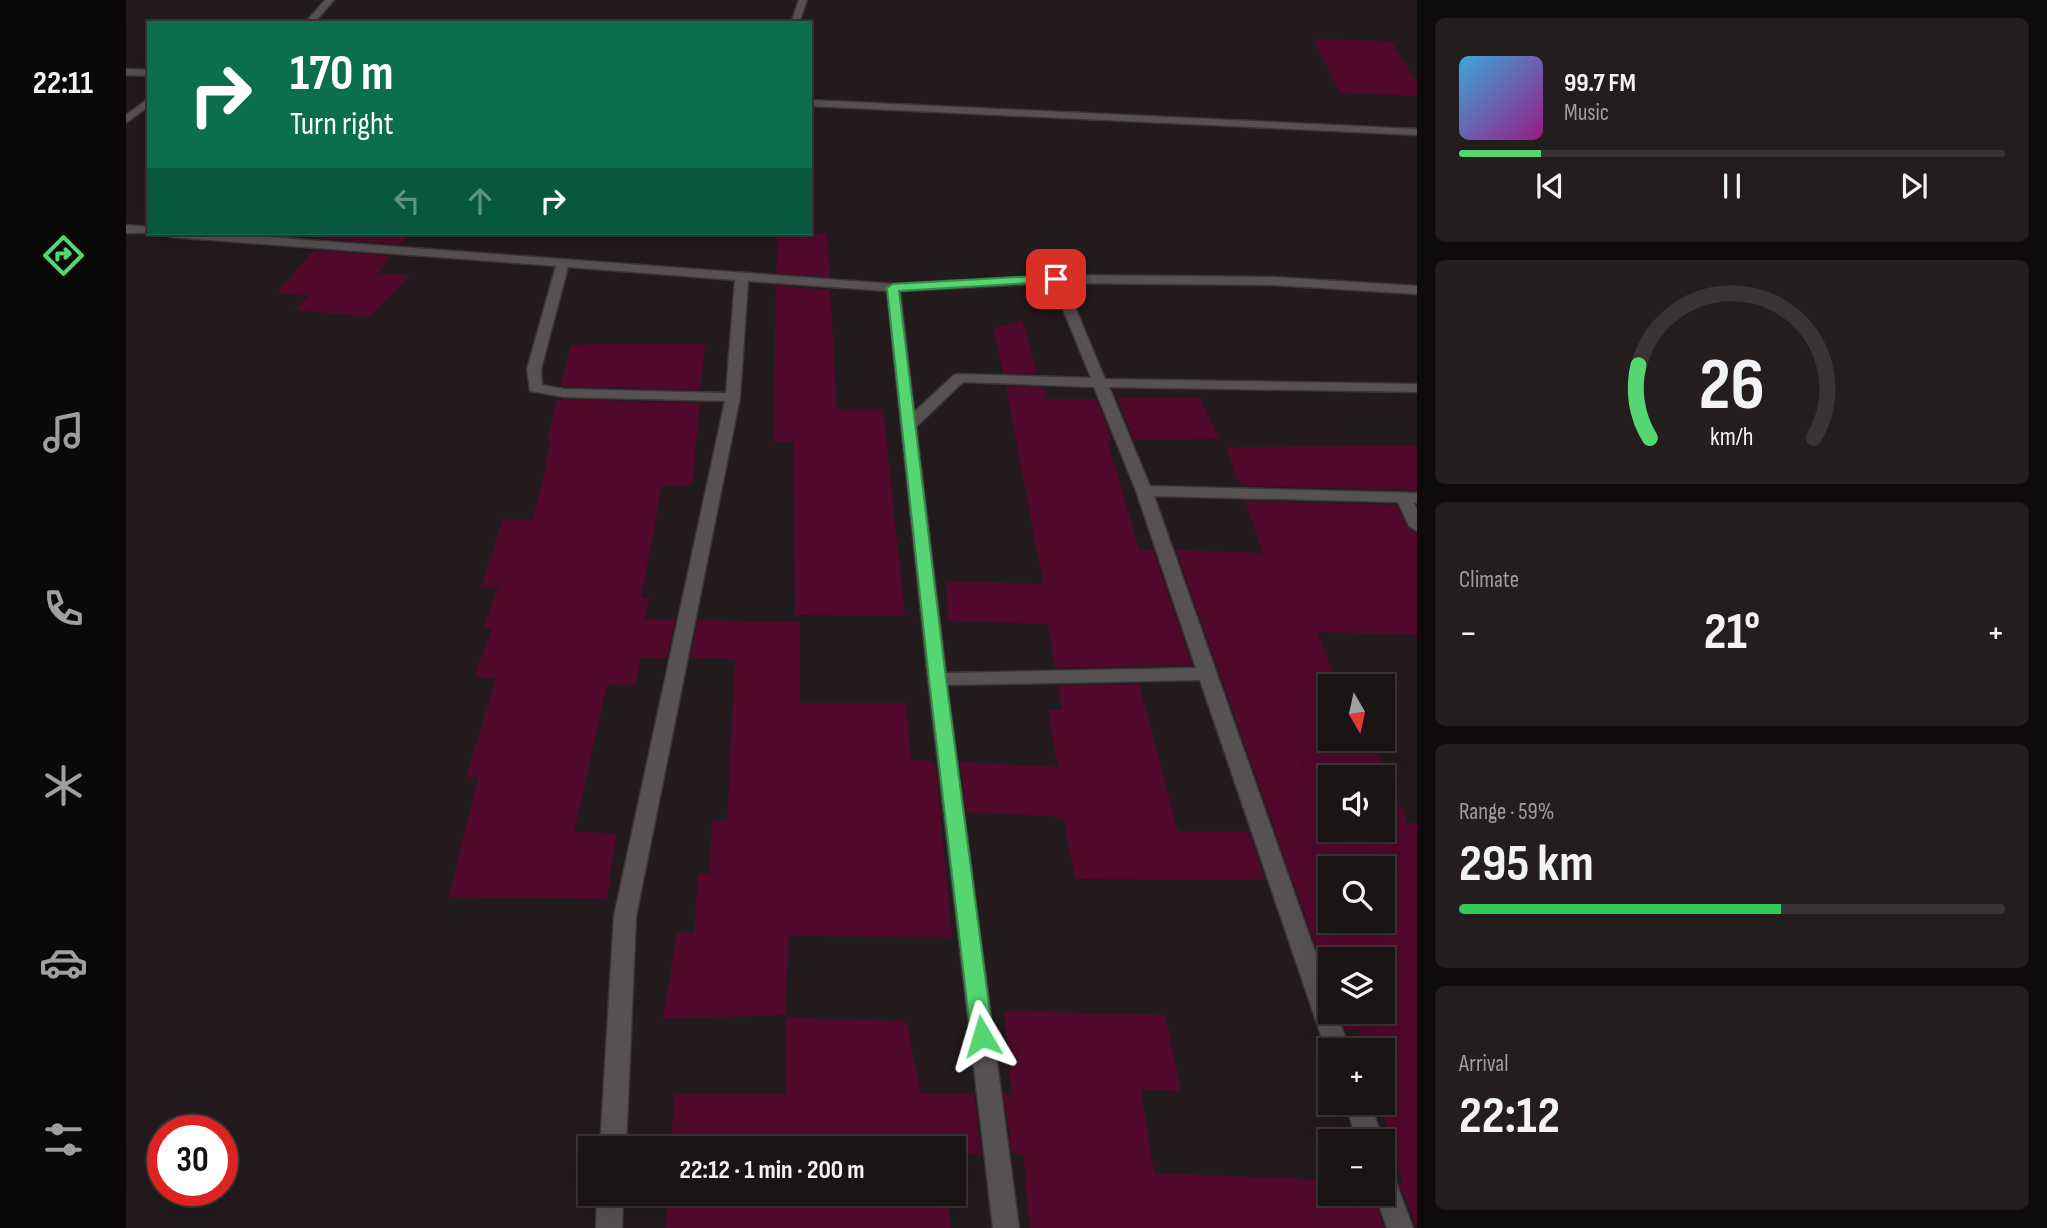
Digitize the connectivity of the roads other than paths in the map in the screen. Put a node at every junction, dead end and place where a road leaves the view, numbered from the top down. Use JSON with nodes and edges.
{"nodes":[{"id":1,"x":330,"y":0,"type":"edge"},
{"id":2,"x":803,"y":0,"type":"edge"},
{"id":3,"x":311,"y":21,"type":"edge"},
{"id":4,"x":796,"y":21,"type":"edge"},
{"id":5,"x":126,"y":72,"type":"edge"},
{"id":6,"x":147,"y":73,"type":"edge"},
{"id":7,"x":147,"y":103,"type":"edge"},
{"id":8,"x":812,"y":103,"type":"edge"},
{"id":9,"x":126,"y":120,"type":"edge"},
{"id":10,"x":1417,"y":132,"type":"edge"},
{"id":11,"x":126,"y":229,"type":"edge"},
{"id":12,"x":147,"y":231,"type":"edge"},
{"id":13,"x":198,"y":235,"type":"edge"},
{"id":14,"x":563,"y":262,"type":"junction"},
{"id":15,"x":742,"y":276,"type":"junction"},
{"id":16,"x":1056,"y":279,"type":"junction"},
{"id":17,"x":893,"y":288,"type":"junction"},
{"id":18,"x":1417,"y":290,"type":"edge"},
{"id":19,"x":1100,"y":383,"type":"junction"},
{"id":20,"x":1417,"y":388,"type":"edge"},
{"id":21,"x":733,"y":397,"type":"junction"},
{"id":22,"x":908,"y":426,"type":"junction"},
{"id":23,"x":1144,"y":491,"type":"junction"},
{"id":24,"x":1410,"y":498,"type":"edge"},
{"id":25,"x":1417,"y":526,"type":"edge"},
{"id":26,"x":1208,"y":674,"type":"junction"},
{"id":27,"x":937,"y":679,"type":"junction"},
{"id":28,"x":1334,"y":1038,"type":"edge"},
{"id":29,"x":614,"y":1136,"type":"edge"},
{"id":30,"x":610,"y":1206,"type":"edge"},
{"id":31,"x":1392,"y":1206,"type":"edge"},
{"id":32,"x":609,"y":1228,"type":"edge"},
{"id":33,"x":1006,"y":1228,"type":"edge"},
{"id":34,"x":1400,"y":1228,"type":"edge"}],
"edges":[{"from":1,"to":3,"type":"street"},
{"from":2,"to":4,"type":"street"},
{"from":5,"to":6,"type":"street"},
{"from":7,"to":9,"type":"street"},
{"from":8,"to":10,"type":"street"},
{"from":11,"to":12,"type":"street"},
{"from":13,"to":14,"type":"street"},
{"from":14,"to":15,"type":"street"},
{"from":14,"to":21,"type":"street"},
{"from":15,"to":17,"type":"street"},
{"from":15,"to":21,"type":"street"},
{"from":16,"to":17,"type":"street"},
{"from":16,"to":18,"type":"street"},
{"from":16,"to":19,"type":"street"},
{"from":17,"to":22,"type":"street"},
{"from":19,"to":20,"type":"street"},
{"from":19,"to":22,"type":"street"},
{"from":19,"to":23,"type":"street"},
{"from":21,"to":29,"type":"street"},
{"from":22,"to":27,"type":"street"},
{"from":23,"to":24,"type":"street"},
{"from":23,"to":26,"type":"street"},
{"from":24,"to":25,"type":"street"},
{"from":26,"to":27,"type":"street"},
{"from":26,"to":28,"type":"street"},
{"from":27,"to":33,"type":"street"},
{"from":30,"to":32,"type":"street"},
{"from":31,"to":34,"type":"street"}]}
